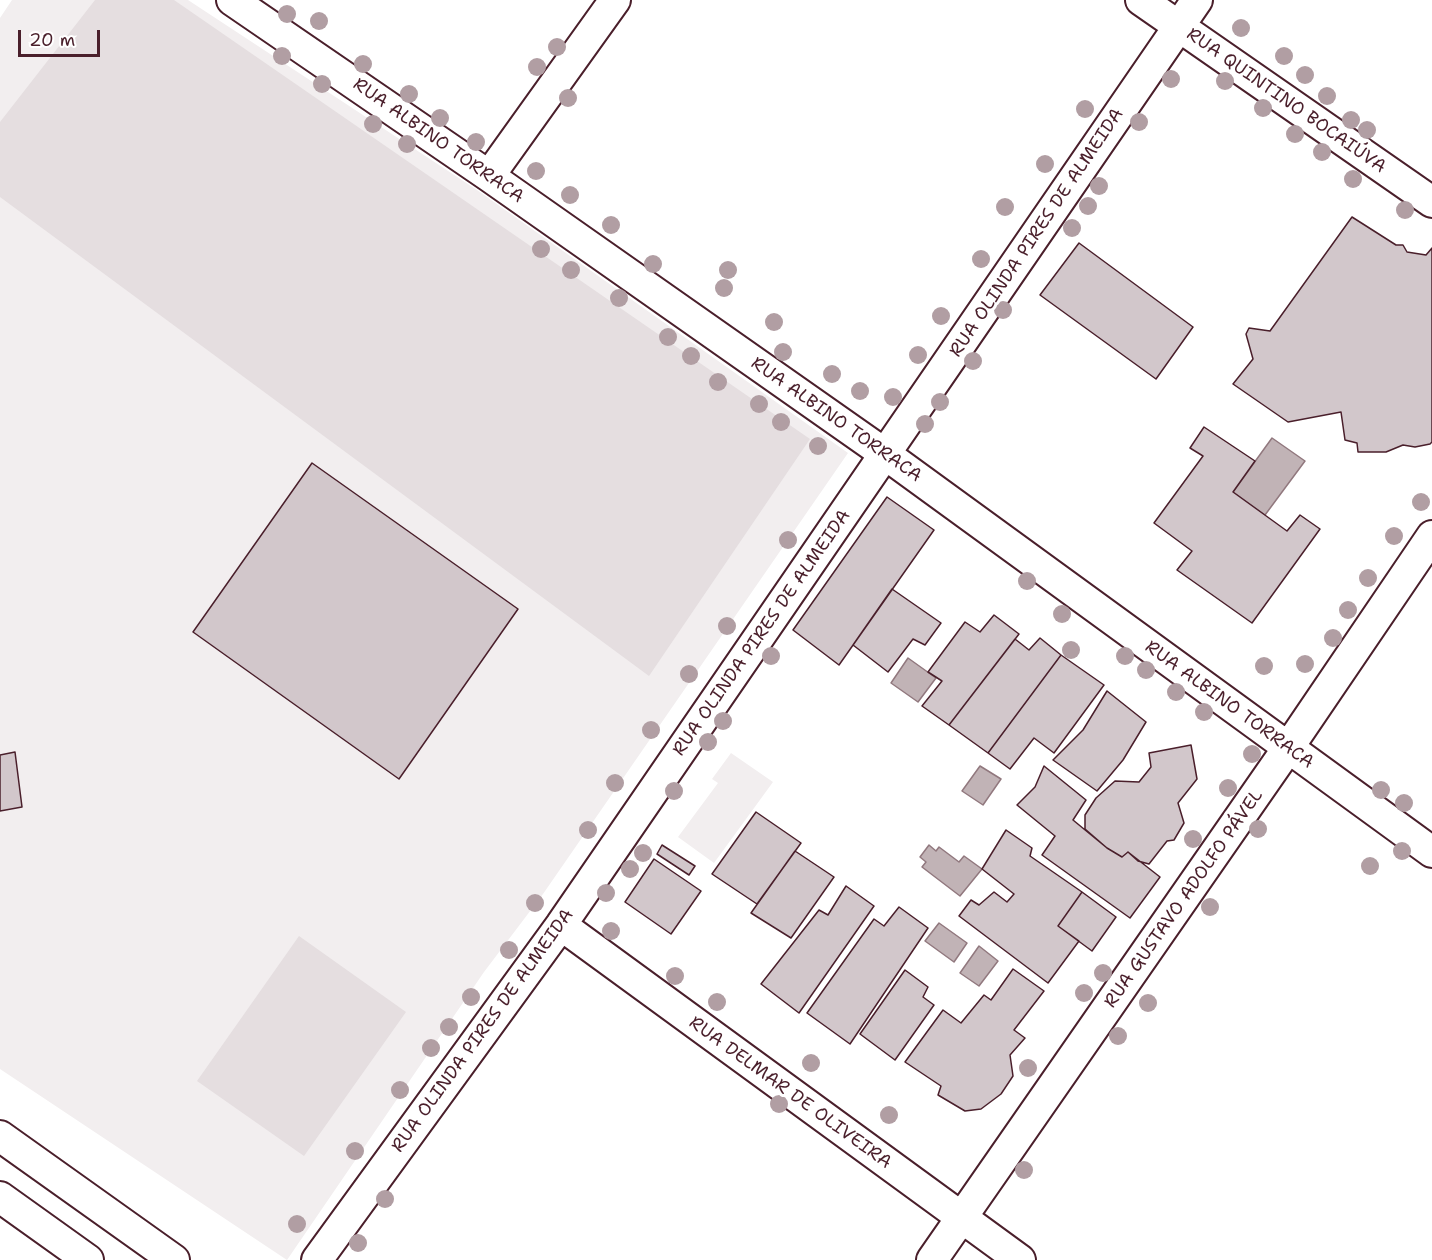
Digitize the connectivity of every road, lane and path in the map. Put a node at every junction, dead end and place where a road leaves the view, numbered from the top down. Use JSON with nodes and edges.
{"nodes":[{"id":1,"x":232,"y":0,"type":"edge"},
{"id":2,"x":615,"y":0,"type":"edge"},
{"id":3,"x":1141,"y":0,"type":"edge"},
{"id":4,"x":1197,"y":0,"type":"edge"},
{"id":5,"x":1178,"y":26,"type":"junction"},
{"id":6,"x":489,"y":176,"type":"junction"},
{"id":7,"x":1432,"y":202,"type":"edge"},
{"id":8,"x":885,"y":454,"type":"junction"},
{"id":9,"x":1432,"y":536,"type":"edge"},
{"id":10,"x":1288,"y":748,"type":"junction"},
{"id":11,"x":1432,"y":852,"type":"edge"},
{"id":12,"x":561,"y":925,"type":"junction"},
{"id":13,"x":0,"y":1136,"type":"edge"},
{"id":14,"x":0,"y":1197,"type":"edge"},
{"id":15,"x":962,"y":1218,"type":"junction"},
{"id":16,"x":88,"y":1260,"type":"edge"},
{"id":17,"x":174,"y":1260,"type":"edge"},
{"id":18,"x":317,"y":1260,"type":"edge"},
{"id":19,"x":932,"y":1260,"type":"edge"},
{"id":20,"x":1020,"y":1260,"type":"edge"}],
"edges":[{"from":1,"to":6,"type":"street","name":"RUA ALBINO TORRACA"},
{"from":2,"to":6,"type":"street"},
{"from":3,"to":5,"type":"street","name":"RUA QUINTINO BOCAIÚVA"},
{"from":4,"to":5,"type":"street","name":"RUA OLINDA PIRES DE ALMEIDA"},
{"from":5,"to":7,"type":"street","name":"RUA QUINTINO BOCAIÚVA"},
{"from":5,"to":8,"type":"street","name":"RUA OLINDA PIRES DE ALMEIDA"},
{"from":6,"to":8,"type":"street","name":"RUA ALBINO TORRACA"},
{"from":8,"to":10,"type":"street","name":"RUA ALBINO TORRACA"},
{"from":8,"to":12,"type":"street","name":"RUA OLINDA PIRES DE ALMEIDA"},
{"from":9,"to":10,"type":"street","name":"RUA GUSTAVO ADOLFO PÁVEL"},
{"from":10,"to":11,"type":"street","name":"RUA ALBINO TORRACA"},
{"from":10,"to":15,"type":"street","name":"RUA GUSTAVO ADOLFO PÁVEL"},
{"from":12,"to":15,"type":"street","name":"RUA DELMAR DE OLIVEIRA"},
{"from":12,"to":18,"type":"street","name":"RUA OLINDA PIRES DE ALMEIDA"},
{"from":13,"to":17,"type":"street"},
{"from":14,"to":16,"type":"street"},
{"from":15,"to":19,"type":"street","name":"RUA GUSTAVO ADOLFO PÁVEL"},
{"from":15,"to":20,"type":"street","name":"RUA DELMAR DE OLIVEIRA"}]}
